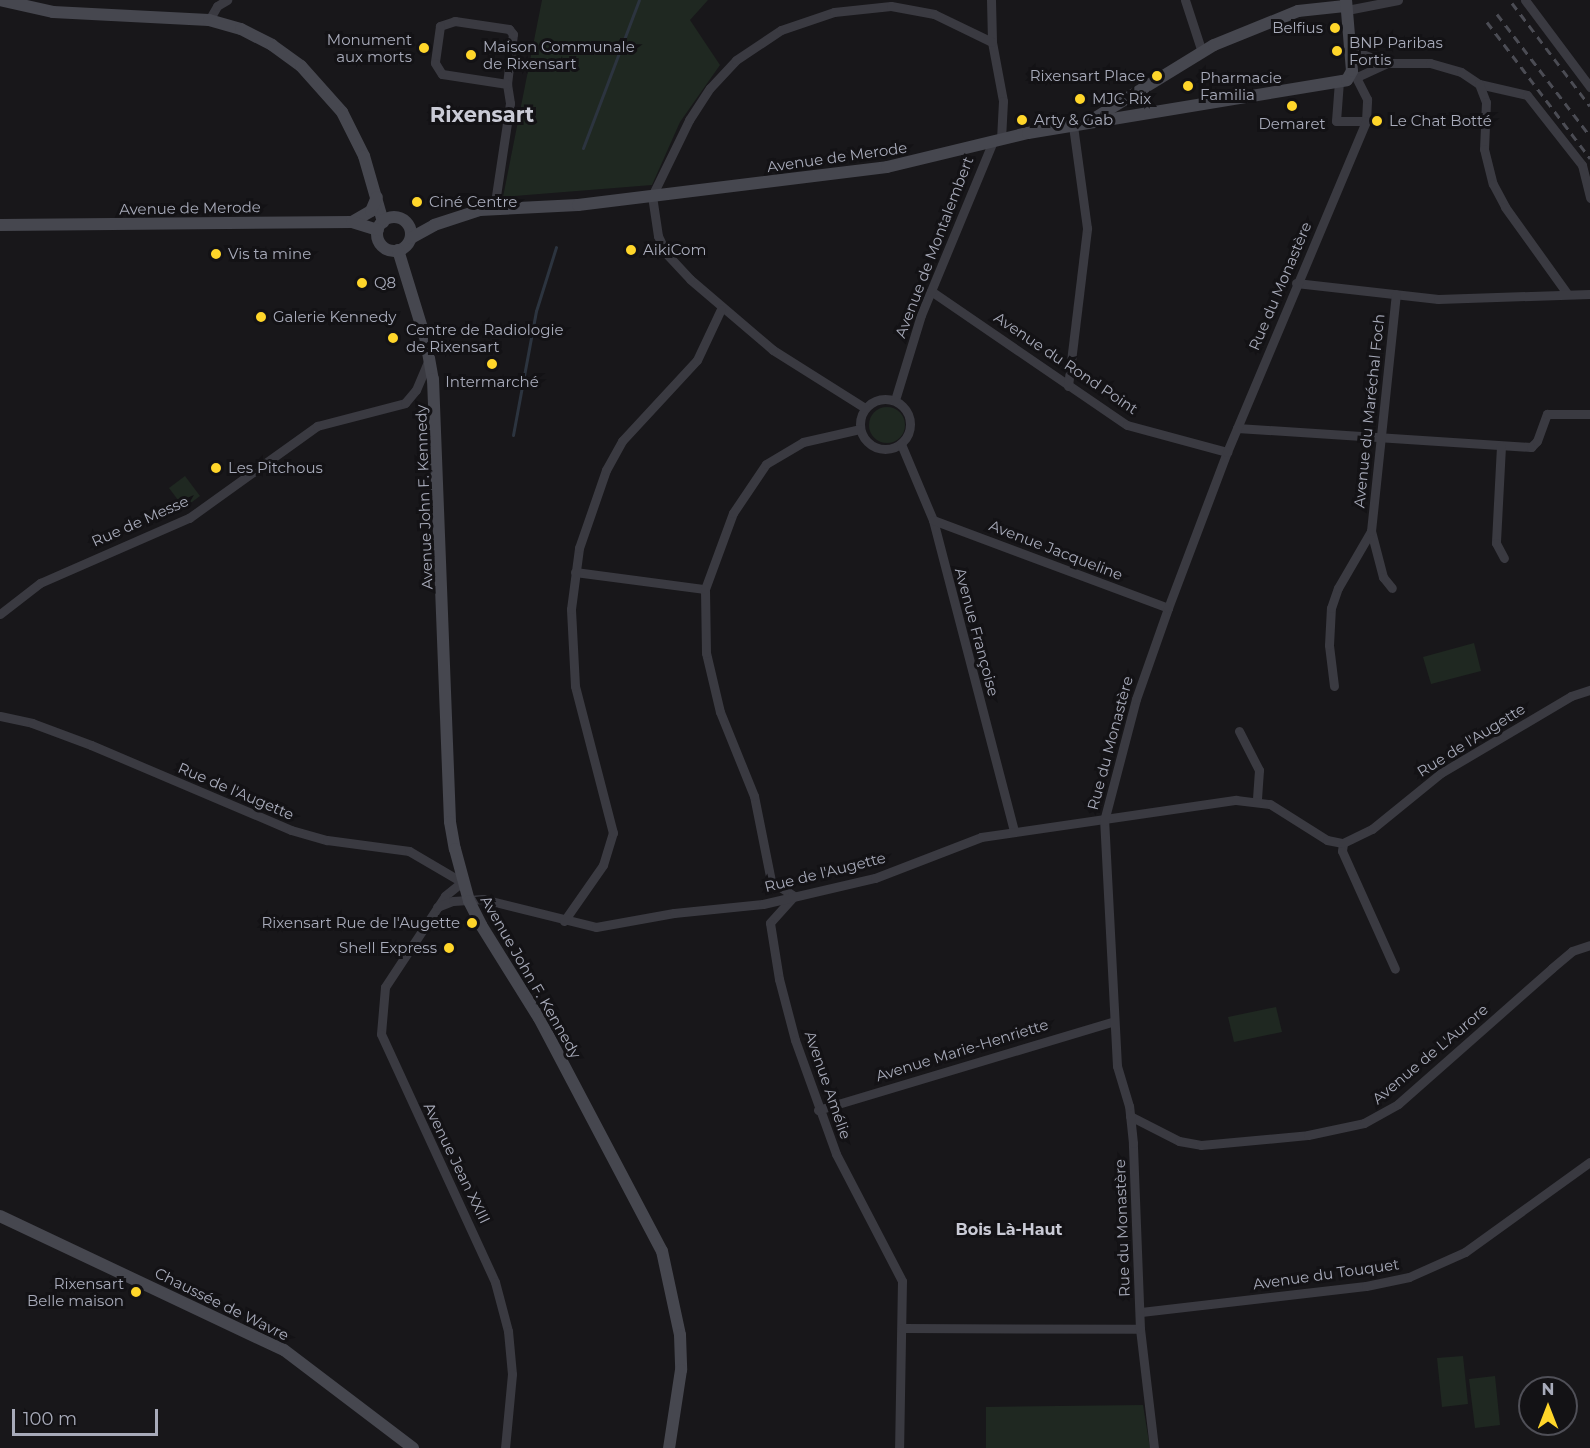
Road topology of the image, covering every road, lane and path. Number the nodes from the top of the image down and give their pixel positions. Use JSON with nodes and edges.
{"nodes":[{"id":1,"x":0,"y":0,"type":"edge"},
{"id":2,"x":227,"y":0,"type":"edge"},
{"id":3,"x":991,"y":0,"type":"edge"},
{"id":4,"x":1185,"y":0,"type":"edge"},
{"id":5,"x":1398,"y":0,"type":"edge"},
{"id":6,"x":1525,"y":0,"type":"edge"},
{"id":7,"x":1346,"y":5,"type":"edge"},
{"id":8,"x":208,"y":20,"type":"junction"},
{"id":9,"x":992,"y":42,"type":"junction"},
{"id":10,"x":1351,"y":50,"type":"junction"},
{"id":11,"x":1202,"y":52,"type":"junction"},
{"id":12,"x":1386,"y":63,"type":"junction"},
{"id":13,"x":1354,"y":74,"type":"junction"},
{"id":14,"x":1339,"y":81,"type":"junction"},
{"id":15,"x":507,"y":84,"type":"junction"},
{"id":16,"x":1479,"y":84,"type":"junction"},
{"id":17,"x":1590,"y":87,"type":"edge"},
{"id":18,"x":1135,"y":93,"type":"junction"},
{"id":19,"x":1142,"y":111,"type":"junction"},
{"id":20,"x":1366,"y":121,"type":"junction"},
{"id":21,"x":1087,"y":124,"type":"junction"},
{"id":22,"x":1073,"y":126,"type":"junction"},
{"id":23,"x":997,"y":140,"type":"junction"},
{"id":24,"x":377,"y":195,"type":"junction"},
{"id":25,"x":652,"y":196,"type":"junction"},
{"id":26,"x":1590,"y":198,"type":"edge"},
{"id":27,"x":494,"y":209,"type":"junction"},
{"id":28,"x":352,"y":222,"type":"junction"},
{"id":29,"x":0,"y":225,"type":"edge"},
{"id":30,"x":380,"y":226,"type":"junction"},
{"id":31,"x":411,"y":238,"type":"junction"},
{"id":32,"x":398,"y":250,"type":"junction"},
{"id":33,"x":1296,"y":283,"type":"junction"},
{"id":34,"x":931,"y":291,"type":"junction"},
{"id":35,"x":1566,"y":292,"type":"junction"},
{"id":36,"x":1396,"y":294,"type":"junction"},
{"id":37,"x":1590,"y":294,"type":"edge"},
{"id":38,"x":721,"y":309,"type":"junction"},
{"id":39,"x":430,"y":357,"type":"junction"},
{"id":40,"x":1068,"y":386,"type":"junction"},
{"id":41,"x":895,"y":400,"type":"junction"},
{"id":42,"x":865,"y":408,"type":"junction"},
{"id":43,"x":1590,"y":414,"type":"edge"},
{"id":44,"x":1237,"y":428,"type":"junction"},
{"id":45,"x":860,"y":429,"type":"junction"},
{"id":46,"x":1381,"y":438,"type":"junction"},
{"id":47,"x":901,"y":444,"type":"junction"},
{"id":48,"x":1502,"y":446,"type":"junction"},
{"id":49,"x":1227,"y":452,"type":"junction"},
{"id":50,"x":933,"y":520,"type":"junction"},
{"id":51,"x":1371,"y":531,"type":"junction"},
{"id":52,"x":1504,"y":558,"type":"dead end"},
{"id":53,"x":575,"y":572,"type":"junction"},
{"id":54,"x":1392,"y":588,"type":"dead end"},
{"id":55,"x":705,"y":589,"type":"junction"},
{"id":56,"x":1168,"y":608,"type":"junction"},
{"id":57,"x":0,"y":614,"type":"edge"},
{"id":58,"x":1334,"y":686,"type":"dead end"},
{"id":59,"x":1590,"y":690,"type":"edge"},
{"id":60,"x":0,"y":716,"type":"edge"},
{"id":61,"x":1239,"y":730,"type":"dead end"},
{"id":62,"x":1257,"y":800,"type":"junction"},
{"id":63,"x":1104,"y":821,"type":"junction"},
{"id":64,"x":1014,"y":831,"type":"junction"},
{"id":65,"x":1343,"y":843,"type":"junction"},
{"id":66,"x":462,"y":882,"type":"junction"},
{"id":67,"x":794,"y":896,"type":"junction"},
{"id":68,"x":469,"y":901,"type":"junction"},
{"id":69,"x":437,"y":907,"type":"junction"},
{"id":70,"x":564,"y":921,"type":"junction"},
{"id":71,"x":1590,"y":945,"type":"edge"},
{"id":72,"x":1395,"y":969,"type":"dead end"},
{"id":73,"x":1114,"y":1021,"type":"junction"},
{"id":74,"x":818,"y":1110,"type":"junction"},
{"id":75,"x":1130,"y":1116,"type":"junction"},
{"id":76,"x":1590,"y":1162,"type":"edge"},
{"id":77,"x":0,"y":1216,"type":"edge"},
{"id":78,"x":1141,"y":1312,"type":"junction"},
{"id":79,"x":902,"y":1328,"type":"junction"},
{"id":80,"x":1140,"y":1329,"type":"junction"},
{"id":81,"x":413,"y":1448,"type":"edge"},
{"id":82,"x":505,"y":1448,"type":"edge"},
{"id":83,"x":669,"y":1448,"type":"edge"},
{"id":84,"x":899,"y":1448,"type":"edge"},
{"id":85,"x":1154,"y":1448,"type":"edge"}],
"edges":[{"from":1,"to":8,"type":"street"},
{"from":2,"to":8,"type":"street"},
{"from":3,"to":9,"type":"street","name":"Avenue de Montalembert"},
{"from":4,"to":11,"type":"street"},
{"from":5,"to":7,"type":"street"},
{"from":6,"to":17,"type":"street"},
{"from":7,"to":10,"type":"street"},
{"from":7,"to":11,"type":"street"},
{"from":8,"to":24,"type":"street"},
{"from":9,"to":23,"type":"street","name":"Avenue de Montalembert"},
{"from":9,"to":25,"type":"street"},
{"from":10,"to":12,"type":"street"},
{"from":10,"to":13,"type":"street"},
{"from":11,"to":18,"type":"street"},
{"from":12,"to":13,"type":"street"},
{"from":12,"to":16,"type":"street"},
{"from":13,"to":14,"type":"street","name":"Avenue de Merode"},
{"from":13,"to":20,"type":"street"},
{"from":14,"to":19,"type":"street","name":"Avenue de Merode"},
{"from":14,"to":20,"type":"street"},
{"from":15,"to":15,"type":"street"},
{"from":15,"to":27,"type":"street"},
{"from":16,"to":26,"type":"street"},
{"from":16,"to":35,"type":"street"},
{"from":18,"to":19,"type":"street"},
{"from":18,"to":21,"type":"street"},
{"from":19,"to":21,"type":"street","name":"Avenue de Merode"},
{"from":20,"to":33,"type":"street","name":"Rue du Monastère"},
{"from":21,"to":22,"type":"street","name":"Avenue de Merode"},
{"from":22,"to":23,"type":"street","name":"Avenue de Merode"},
{"from":22,"to":40,"type":"street"},
{"from":23,"to":25,"type":"street","name":"Avenue de Merode"},
{"from":23,"to":34,"type":"street","name":"Avenue de Montalembert"},
{"from":24,"to":28,"type":"street"},
{"from":24,"to":30,"type":"street"},
{"from":25,"to":27,"type":"street","name":"Avenue de Merode"},
{"from":25,"to":38,"type":"street"},
{"from":27,"to":31,"type":"street","name":"Avenue de Merode"},
{"from":28,"to":29,"type":"street","name":"Avenue de Merode"},
{"from":28,"to":30,"type":"street","name":"Avenue de Merode"},
{"from":30,"to":31,"type":"street"},
{"from":30,"to":32,"type":"street"},
{"from":31,"to":32,"type":"street"},
{"from":32,"to":39,"type":"street","name":"Avenue John F. Kennedy"},
{"from":33,"to":36,"type":"street"},
{"from":33,"to":44,"type":"street","name":"Rue du Monastère"},
{"from":34,"to":40,"type":"street","name":"Avenue du Rond Point"},
{"from":34,"to":41,"type":"street","name":"Avenue de Montalembert"},
{"from":35,"to":36,"type":"street"},
{"from":35,"to":37,"type":"street"},
{"from":36,"to":46,"type":"street","name":"Avenue du Maréchal Foch"},
{"from":38,"to":42,"type":"street"},
{"from":38,"to":53,"type":"street"},
{"from":39,"to":57,"type":"street","name":"Rue de Messe"},
{"from":39,"to":66,"type":"street","name":"Avenue John F. Kennedy"},
{"from":40,"to":49,"type":"street","name":"Avenue du Rond Point"},
{"from":41,"to":42,"type":"street"},
{"from":41,"to":47,"type":"street"},
{"from":42,"to":45,"type":"street"},
{"from":43,"to":48,"type":"street"},
{"from":44,"to":46,"type":"street"},
{"from":44,"to":49,"type":"street","name":"Rue du Monastère"},
{"from":45,"to":47,"type":"street"},
{"from":45,"to":55,"type":"street"},
{"from":46,"to":48,"type":"street"},
{"from":46,"to":51,"type":"street","name":"Avenue du Maréchal Foch"},
{"from":47,"to":50,"type":"street","name":"Avenue Françoise"},
{"from":48,"to":52,"type":"street"},
{"from":49,"to":56,"type":"street","name":"Rue du Monastère"},
{"from":50,"to":56,"type":"street","name":"Avenue Jacqueline"},
{"from":50,"to":64,"type":"street","name":"Avenue Françoise"},
{"from":51,"to":54,"type":"street","name":"Avenue du Maréchal Foch"},
{"from":51,"to":58,"type":"street","name":"Avenue du Maréchal Foch"},
{"from":53,"to":55,"type":"street"},
{"from":53,"to":70,"type":"street"},
{"from":55,"to":67,"type":"street"},
{"from":56,"to":63,"type":"street","name":"Rue du Monastère"},
{"from":59,"to":65,"type":"street","name":"Rue de l'Augette"},
{"from":60,"to":66,"type":"street","name":"Rue de l'Augette"},
{"from":61,"to":62,"type":"street"},
{"from":62,"to":63,"type":"street","name":"Rue de l'Augette"},
{"from":62,"to":65,"type":"street","name":"Rue de l'Augette"},
{"from":63,"to":64,"type":"street","name":"Rue de l'Augette"},
{"from":63,"to":73,"type":"street","name":"Rue du Monastère"},
{"from":64,"to":67,"type":"street","name":"Rue de l'Augette"},
{"from":65,"to":72,"type":"street"},
{"from":66,"to":68,"type":"street","name":"Avenue John F. Kennedy"},
{"from":66,"to":69,"type":"street","name":"Avenue Jean XXIII"},
{"from":67,"to":70,"type":"street","name":"Rue de l'Augette"},
{"from":67,"to":74,"type":"street","name":"Avenue Amélie"},
{"from":68,"to":69,"type":"street"},
{"from":68,"to":70,"type":"street","name":"Rue de l'Augette"},
{"from":68,"to":83,"type":"street","name":"Avenue John F. Kennedy"},
{"from":69,"to":82,"type":"street","name":"Avenue Jean XXIII"},
{"from":71,"to":75,"type":"street","name":"Avenue de L'Aurore"},
{"from":73,"to":74,"type":"street","name":"Avenue Marie-Henriette"},
{"from":73,"to":75,"type":"street","name":"Rue du Monastère"},
{"from":74,"to":79,"type":"street","name":"Avenue Amélie"},
{"from":75,"to":78,"type":"street","name":"Rue du Monastère"},
{"from":76,"to":78,"type":"street","name":"Avenue du Touquet"},
{"from":77,"to":81,"type":"street","name":"Chaussée de Wavre"},
{"from":78,"to":80,"type":"street","name":"Rue du Monastère"},
{"from":79,"to":80,"type":"street"},
{"from":79,"to":84,"type":"street"},
{"from":80,"to":85,"type":"street","name":"Rue du Monastère"}]}
